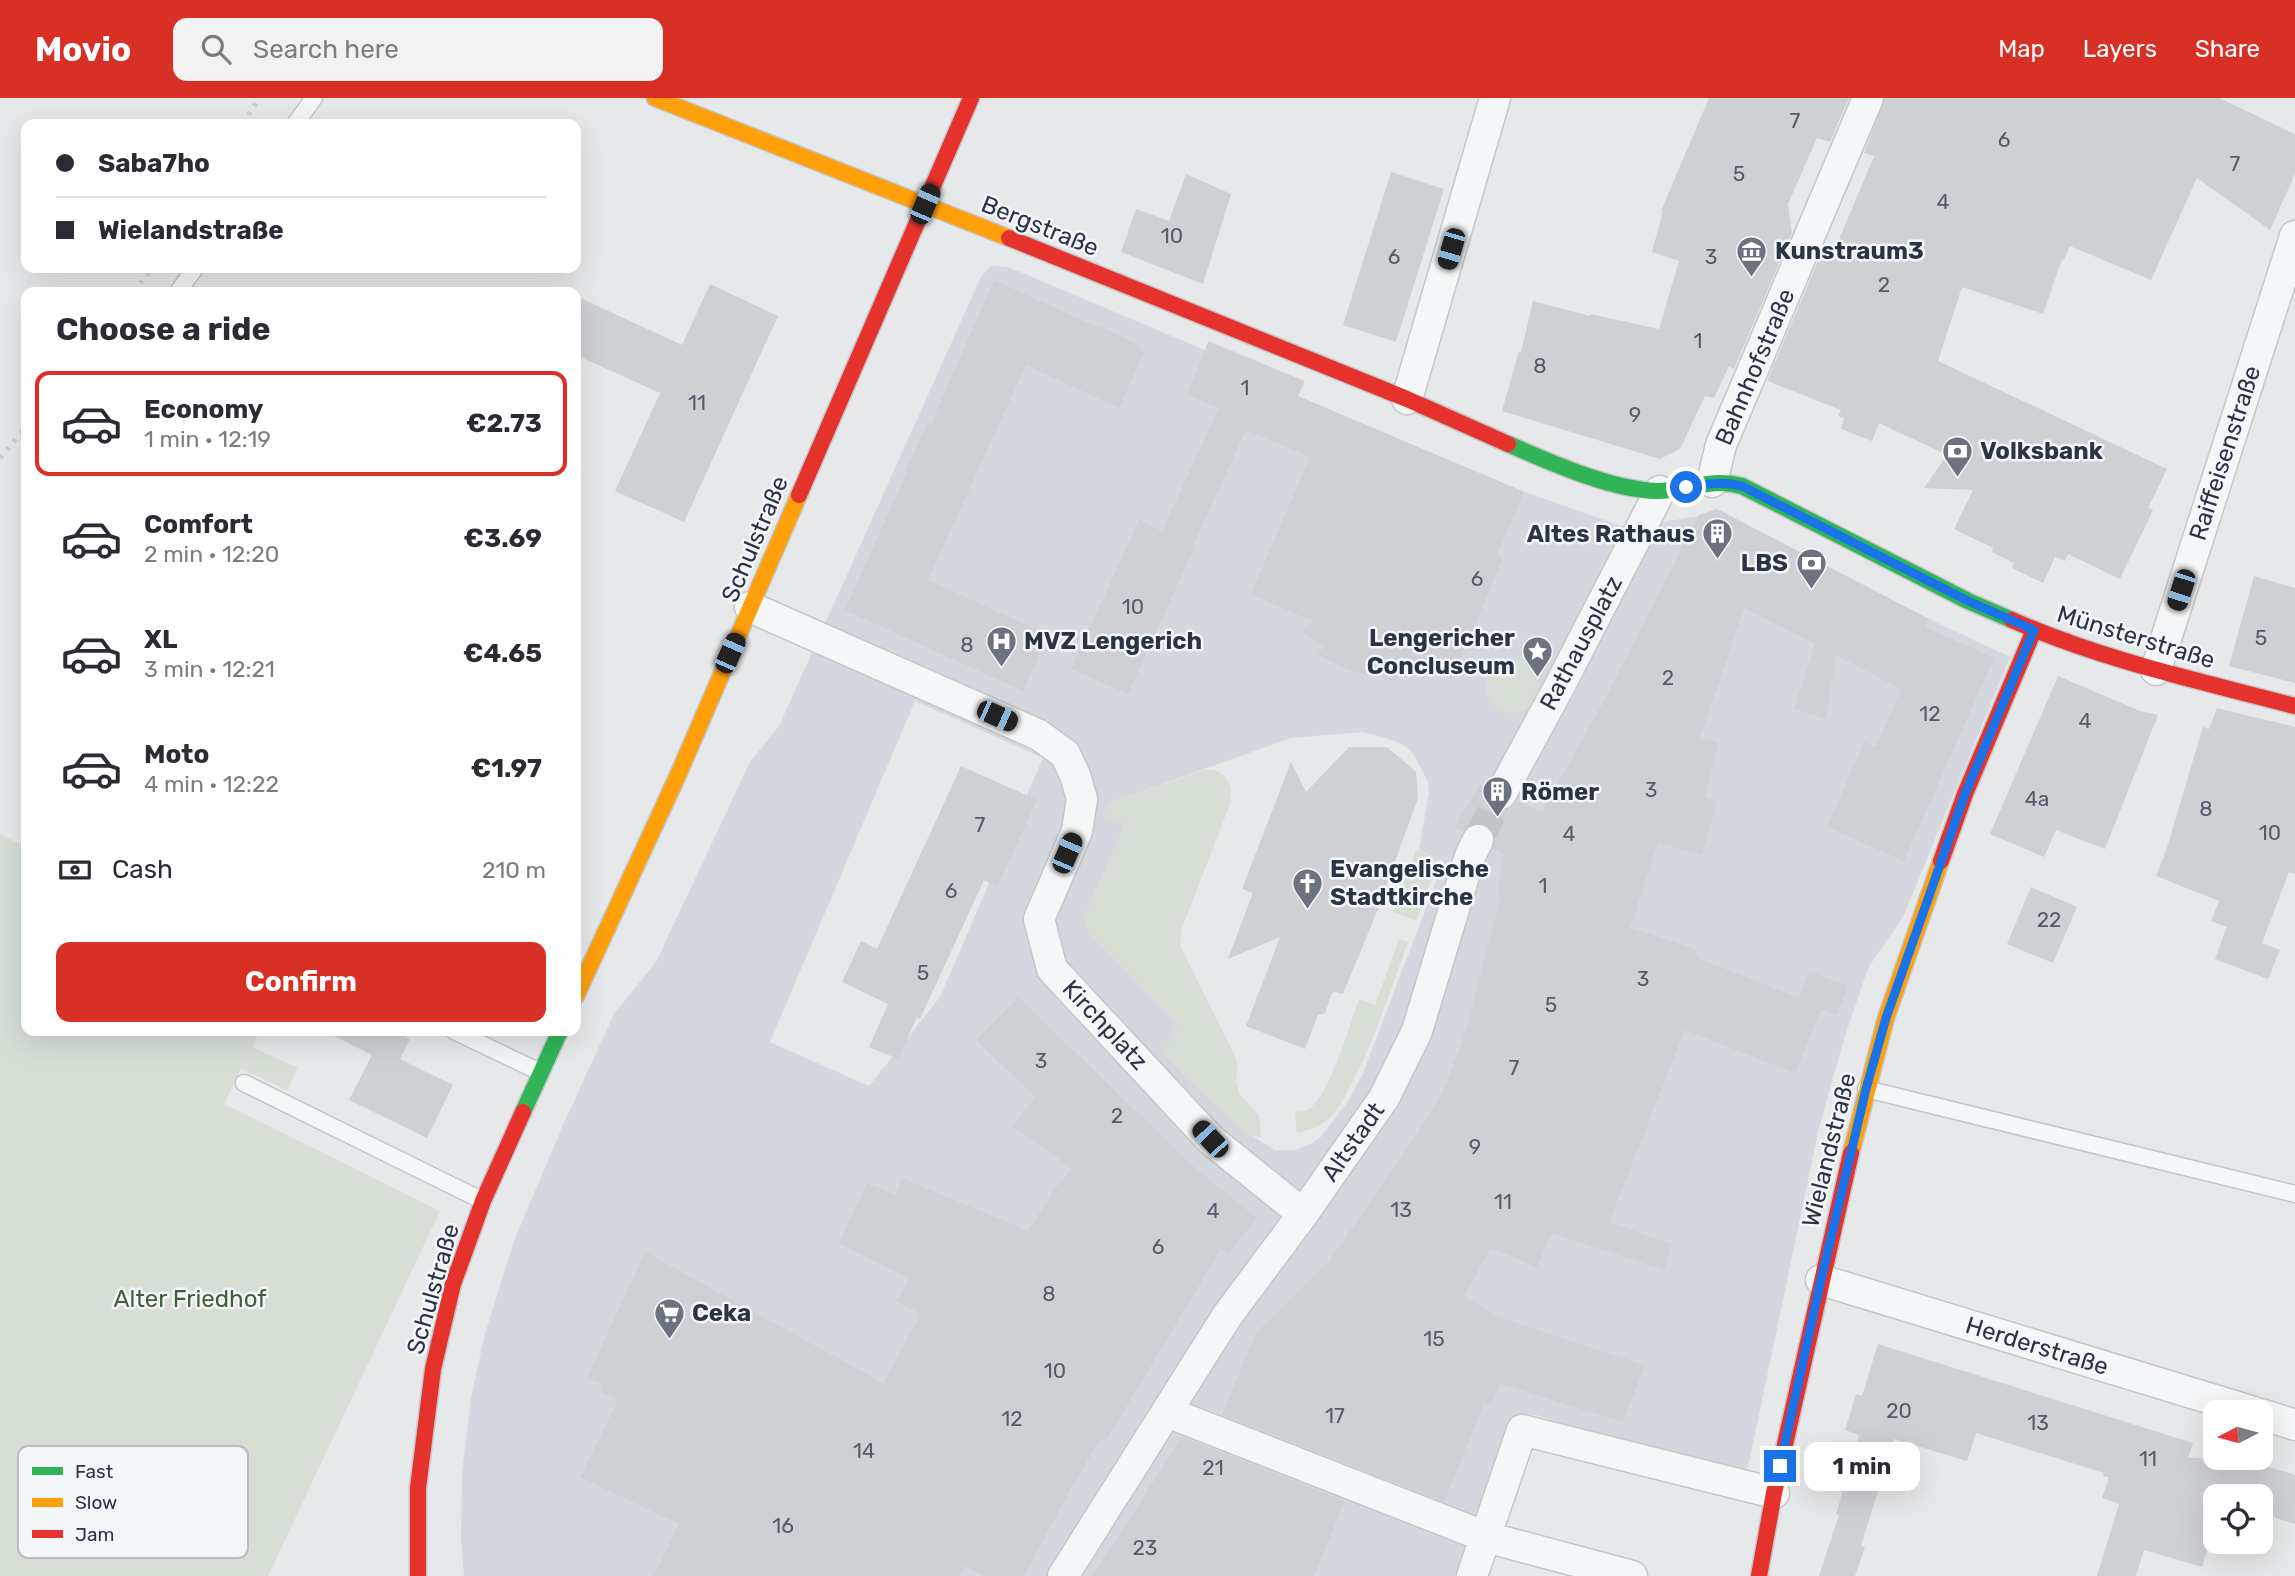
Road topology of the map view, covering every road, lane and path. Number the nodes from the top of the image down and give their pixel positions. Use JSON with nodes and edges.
{"nodes":[{"id":1,"x":314,"y":98,"type":"edge"},
{"id":2,"x":655,"y":98,"type":"edge"},
{"id":3,"x":971,"y":98,"type":"edge"},
{"id":4,"x":1495,"y":98,"type":"edge"},
{"id":5,"x":1868,"y":98,"type":"edge"},
{"id":6,"x":299,"y":119,"type":"edge"},
{"id":7,"x":925,"y":204,"type":"junction"},
{"id":8,"x":2295,"y":236,"type":"edge"},
{"id":9,"x":2289,"y":273,"type":"edge"},
{"id":10,"x":1407,"y":399,"type":"junction"},
{"id":11,"x":1712,"y":482,"type":"junction"},
{"id":12,"x":1660,"y":491,"type":"junction"},
{"id":13,"x":750,"y":607,"type":"junction"},
{"id":14,"x":2034,"y":630,"type":"junction"},
{"id":15,"x":2156,"y":670,"type":"junction"},
{"id":16,"x":2295,"y":706,"type":"edge"},
{"id":17,"x":1501,"y":794,"type":"tunnel mouth"},
{"id":18,"x":1478,"y":840,"type":"tunnel mouth"},
{"id":19,"x":581,"y":985,"type":"edge"},
{"id":20,"x":464,"y":1036,"type":"edge"},
{"id":21,"x":557,"y":1036,"type":"edge"},
{"id":22,"x":540,"y":1072,"type":"junction"},
{"id":23,"x":244,"y":1083,"type":"dead end"},
{"id":24,"x":1866,"y":1089,"type":"junction"},
{"id":25,"x":2295,"y":1194,"type":"edge"},
{"id":26,"x":483,"y":1201,"type":"junction"},
{"id":27,"x":1303,"y":1214,"type":"junction"},
{"id":28,"x":1821,"y":1280,"type":"junction"},
{"id":29,"x":2215,"y":1400,"type":"edge"},
{"id":30,"x":1167,"y":1412,"type":"junction"},
{"id":31,"x":2273,"y":1418,"type":"edge"},
{"id":32,"x":2295,"y":1425,"type":"edge"},
{"id":33,"x":1774,"y":1493,"type":"junction"},
{"id":34,"x":1486,"y":1537,"type":"junction"},
{"id":35,"x":418,"y":1576,"type":"edge"},
{"id":36,"x":1063,"y":1576,"type":"edge"},
{"id":37,"x":1472,"y":1576,"type":"edge"},
{"id":38,"x":1632,"y":1576,"type":"edge"},
{"id":39,"x":1759,"y":1576,"type":"edge"}],
"edges":[{"from":1,"to":6,"type":"lane"},
{"from":2,"to":7,"type":"street","name":"Bergstraße"},
{"from":3,"to":7,"type":"street","name":"Schulstraße"},
{"from":4,"to":10,"type":"street"},
{"from":5,"to":11,"type":"street","name":"Bahnhofstraße"},
{"from":7,"to":10,"type":"street","name":"Bergstraße"},
{"from":7,"to":13,"type":"street","name":"Schulstraße"},
{"from":8,"to":9,"type":"street","name":"Raiffeisenstraße"},
{"from":9,"to":15,"type":"street","name":"Raiffeisenstraße"},
{"from":10,"to":12,"type":"street"},
{"from":11,"to":12,"type":"street"},
{"from":11,"to":14,"type":"street","name":"Münsterstraße"},
{"from":12,"to":17,"type":"street","name":"Rathausplatz"},
{"from":13,"to":19,"type":"street","name":"Schulstraße"},
{"from":13,"to":27,"type":"street","name":"Kirchplatz"},
{"from":14,"to":15,"type":"street","name":"Münsterstraße"},
{"from":14,"to":24,"type":"street","name":"Wielandstraße"},
{"from":15,"to":16,"type":"street","name":"Münsterstraße"},
{"from":18,"to":27,"type":"street","name":"Altstadt"},
{"from":20,"to":22,"type":"lane"},
{"from":21,"to":22,"type":"street","name":"Schulstraße"},
{"from":22,"to":26,"type":"street","name":"Schulstraße"},
{"from":23,"to":26,"type":"lane"},
{"from":24,"to":25,"type":"lane"},
{"from":24,"to":28,"type":"street","name":"Wielandstraße"},
{"from":26,"to":35,"type":"street","name":"Schulstraße"},
{"from":27,"to":30,"type":"street","name":"Altstadt"},
{"from":28,"to":29,"type":"street","name":"Herderstraße"},
{"from":28,"to":33,"type":"street","name":"Wielandstraße"},
{"from":30,"to":34,"type":"street"},
{"from":30,"to":36,"type":"street","name":"Altstadt"},
{"from":31,"to":32,"type":"street"},
{"from":33,"to":34,"type":"street"},
{"from":33,"to":39,"type":"street","name":"Wielandstraße"},
{"from":34,"to":37,"type":"street"},
{"from":34,"to":38,"type":"street"}]}
